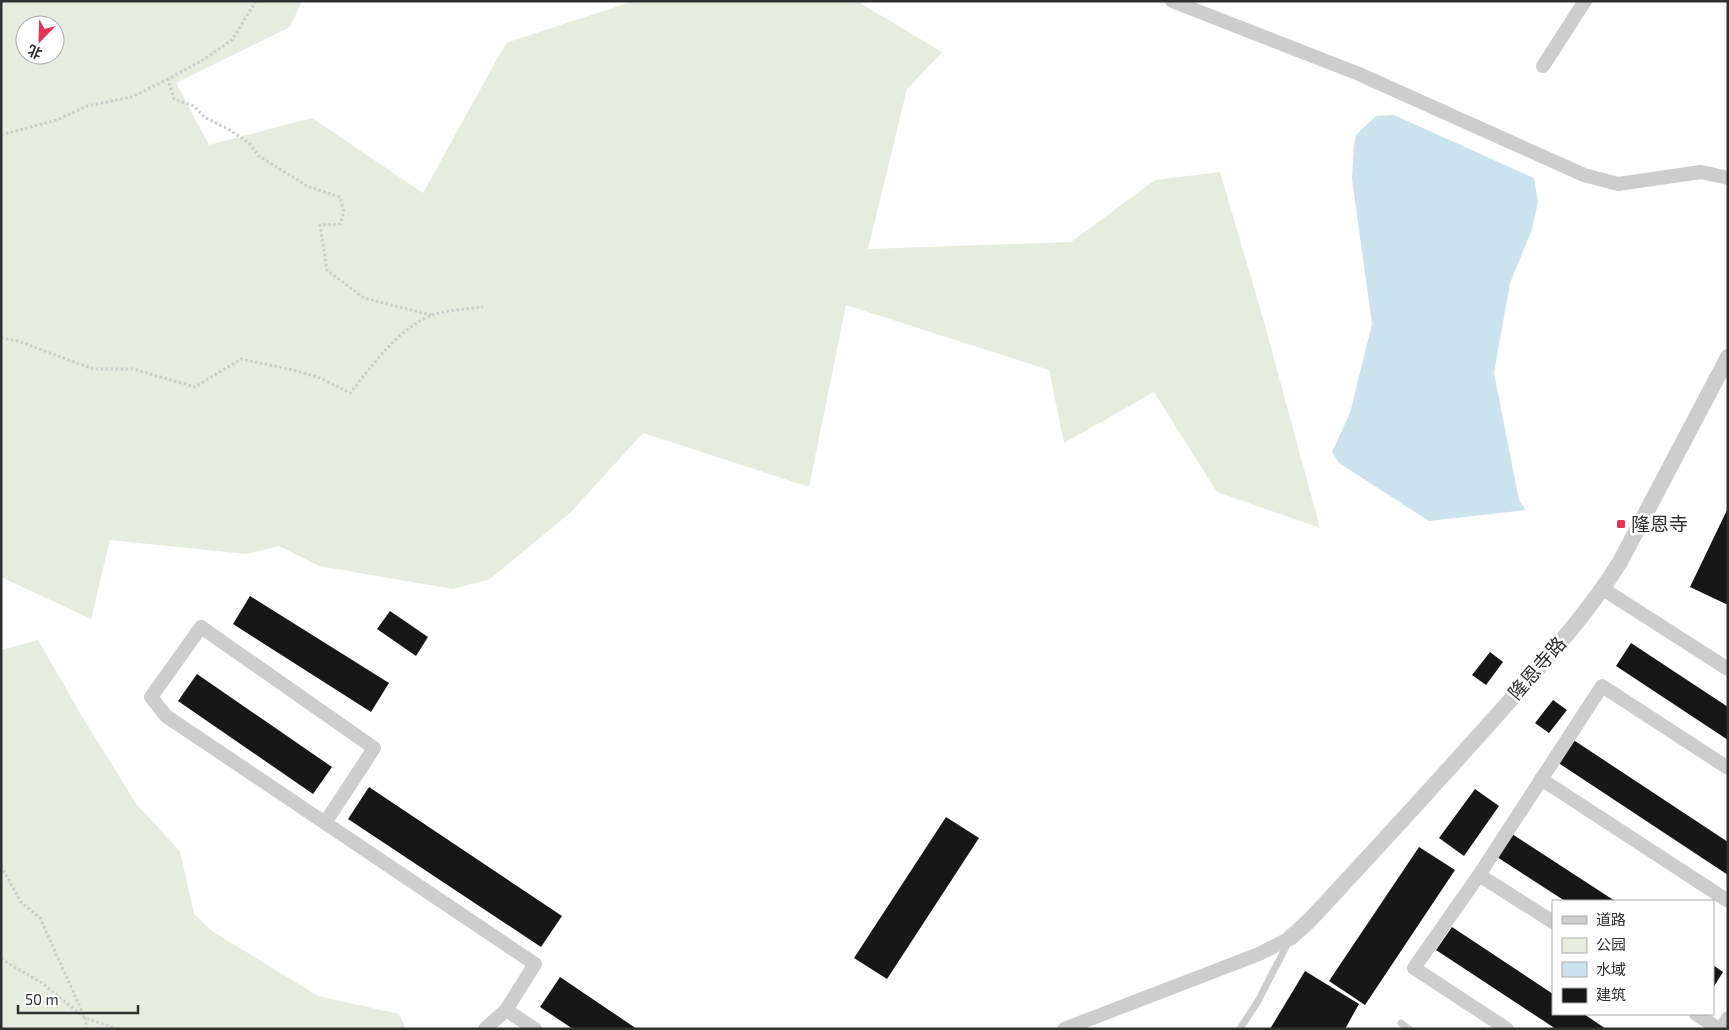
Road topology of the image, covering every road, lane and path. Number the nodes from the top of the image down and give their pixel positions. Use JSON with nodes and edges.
{"nodes":[{"id":1,"x":256,"y":1,"type":"edge"},
{"id":2,"x":1172,"y":1,"type":"edge"},
{"id":3,"x":1585,"y":1,"type":"edge"},
{"id":4,"x":1543,"y":66,"type":"dead end"},
{"id":5,"x":168,"y":79,"type":"junction"},
{"id":6,"x":1,"y":135,"type":"edge"},
{"id":7,"x":1728,"y":178,"type":"edge"},
{"id":8,"x":483,"y":307,"type":"dead end"},
{"id":9,"x":431,"y":315,"type":"junction"},
{"id":10,"x":1,"y":338,"type":"edge"},
{"id":11,"x":1728,"y":357,"type":"edge"},
{"id":12,"x":1603,"y":589,"type":"junction"},
{"id":13,"x":1728,"y":668,"type":"edge"},
{"id":14,"x":1728,"y":768,"type":"edge"},
{"id":15,"x":1541,"y":779,"type":"junction"},
{"id":16,"x":325,"y":823,"type":"junction"},
{"id":17,"x":1,"y":866,"type":"edge"},
{"id":18,"x":1479,"y":875,"type":"junction"},
{"id":19,"x":1728,"y":902,"type":"edge"},
{"id":20,"x":1552,"y":921,"type":"edge"},
{"id":21,"x":1290,"y":938,"type":"junction"},
{"id":22,"x":1,"y":959,"type":"edge"},
{"id":23,"x":506,"y":1010,"type":"junction"},
{"id":24,"x":1698,"y":1015,"type":"edge"},
{"id":25,"x":85,"y":1018,"type":"junction"},
{"id":26,"x":1728,"y":1018,"type":"edge"},
{"id":27,"x":1401,"y":1023,"type":"dead end"},
{"id":28,"x":88,"y":1029,"type":"edge"},
{"id":29,"x":118,"y":1029,"type":"edge"},
{"id":30,"x":485,"y":1029,"type":"edge"},
{"id":31,"x":535,"y":1029,"type":"edge"},
{"id":32,"x":1064,"y":1029,"type":"edge"},
{"id":33,"x":1240,"y":1029,"type":"edge"},
{"id":34,"x":1409,"y":1029,"type":"edge"},
{"id":35,"x":1507,"y":1029,"type":"edge"},
{"id":36,"x":1720,"y":1029,"type":"edge"}],
"edges":[{"from":1,"to":5,"type":"path"},
{"from":2,"to":7,"type":"street"},
{"from":3,"to":4,"type":"street"},
{"from":5,"to":6,"type":"path"},
{"from":5,"to":9,"type":"path"},
{"from":8,"to":9,"type":"path"},
{"from":9,"to":10,"type":"path"},
{"from":11,"to":12,"type":"street","name":"隆恩寺路"},
{"from":12,"to":13,"type":"street"},
{"from":12,"to":21,"type":"street","name":"隆恩寺路"},
{"from":14,"to":15,"type":"street"},
{"from":15,"to":18,"type":"street"},
{"from":15,"to":19,"type":"street"},
{"from":16,"to":16,"type":"street"},
{"from":16,"to":23,"type":"street"},
{"from":17,"to":25,"type":"path"},
{"from":18,"to":20,"type":"street"},
{"from":18,"to":35,"type":"street"},
{"from":21,"to":32,"type":"street"},
{"from":21,"to":33,"type":"lane"},
{"from":22,"to":25,"type":"path"},
{"from":23,"to":30,"type":"street"},
{"from":23,"to":31,"type":"street"},
{"from":24,"to":36,"type":"street"},
{"from":25,"to":28,"type":"path"},
{"from":25,"to":29,"type":"path"},
{"from":26,"to":36,"type":"street"},
{"from":27,"to":34,"type":"lane"}]}
